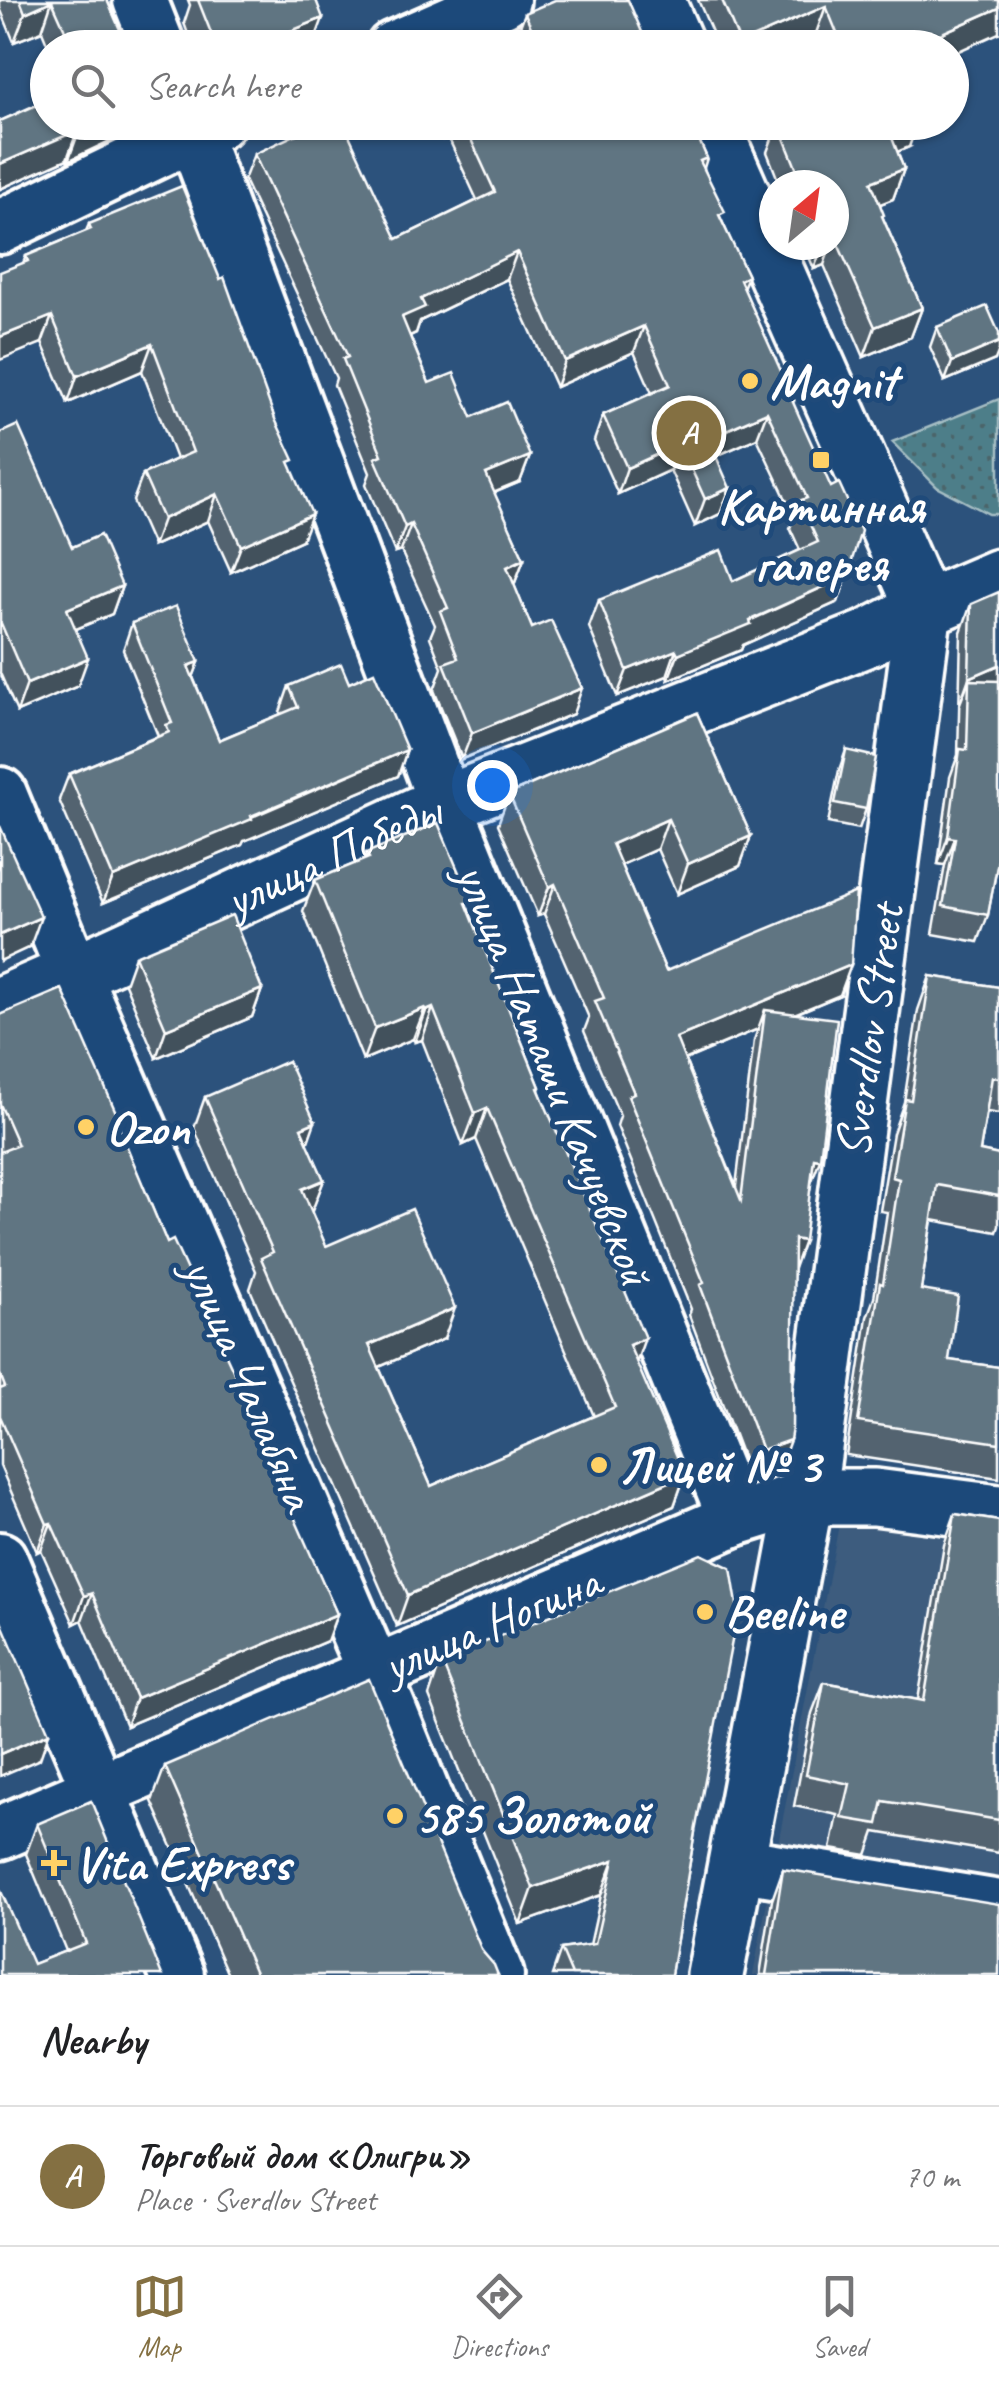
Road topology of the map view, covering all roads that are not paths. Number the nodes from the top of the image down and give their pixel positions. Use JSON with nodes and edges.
{"nodes":[{"id":1,"x":140,"y":0,"type":"edge"},
{"id":2,"x":503,"y":0,"type":"edge"},
{"id":3,"x":656,"y":0,"type":"edge"},
{"id":4,"x":152,"y":30,"type":"edge"},
{"id":5,"x":434,"y":30,"type":"edge"},
{"id":6,"x":669,"y":30,"type":"edge"},
{"id":7,"x":172,"y":140,"type":"edge"},
{"id":8,"x":205,"y":140,"type":"edge"},
{"id":9,"x":718,"y":140,"type":"edge"},
{"id":10,"x":0,"y":227,"type":"edge"},
{"id":11,"x":999,"y":577,"type":"edge"},
{"id":12,"x":924,"y":609,"type":"junction"},
{"id":13,"x":0,"y":794,"type":"edge"},
{"id":14,"x":445,"y":804,"type":"junction"},
{"id":15,"x":74,"y":973,"type":"junction"},
{"id":16,"x":0,"y":1005,"type":"edge"},
{"id":17,"x":806,"y":1497,"type":"junction"},
{"id":18,"x":999,"y":1512,"type":"edge"},
{"id":19,"x":735,"y":1519,"type":"junction"},
{"id":20,"x":0,"y":1559,"type":"edge"},
{"id":21,"x":374,"y":1672,"type":"junction"},
{"id":22,"x":99,"y":1790,"type":"junction"},
{"id":23,"x":0,"y":1833,"type":"edge"},
{"id":24,"x":736,"y":1864,"type":"junction"},
{"id":25,"x":999,"y":1907,"type":"edge"},
{"id":26,"x":177,"y":1975,"type":"edge"},
{"id":27,"x":497,"y":1975,"type":"edge"},
{"id":28,"x":715,"y":1975,"type":"edge"}],
"edges":[{"from":1,"to":4,"type":"street"},
{"from":2,"to":5,"type":"street"},
{"from":3,"to":6,"type":"main road"},
{"from":7,"to":10,"type":"street"},
{"from":8,"to":14,"type":"street","name":"улица Наташи Качуевской"},
{"from":9,"to":12,"type":"main road"},
{"from":11,"to":12,"type":"main road","name":"улица Победы"},
{"from":12,"to":14,"type":"main road","name":"улица Победы"},
{"from":12,"to":17,"type":"main road","name":"Sverdlov Street"},
{"from":13,"to":15,"type":"street","name":"улица Чалабяна"},
{"from":14,"to":15,"type":"main road","name":"улица Победы"},
{"from":14,"to":19,"type":"street","name":"улица Наташи Качуевской"},
{"from":15,"to":16,"type":"main road","name":"улица Победы"},
{"from":15,"to":21,"type":"street","name":"улица Чалабяна"},
{"from":17,"to":18,"type":"main road","name":"улица Ногина"},
{"from":17,"to":19,"type":"street","name":"улица Ногина"},
{"from":17,"to":24,"type":"main road","name":"Sverdlov Street"},
{"from":19,"to":21,"type":"street","name":"улица Ногина"},
{"from":20,"to":22,"type":"street"},
{"from":21,"to":22,"type":"street","name":"улица Ногина"},
{"from":21,"to":27,"type":"street","name":"улица Чалабяна"},
{"from":22,"to":23,"type":"street","name":"улица Ногина"},
{"from":22,"to":26,"type":"street"},
{"from":24,"to":25,"type":"street"},
{"from":24,"to":28,"type":"main road","name":"Sverdlov Street"}]}
